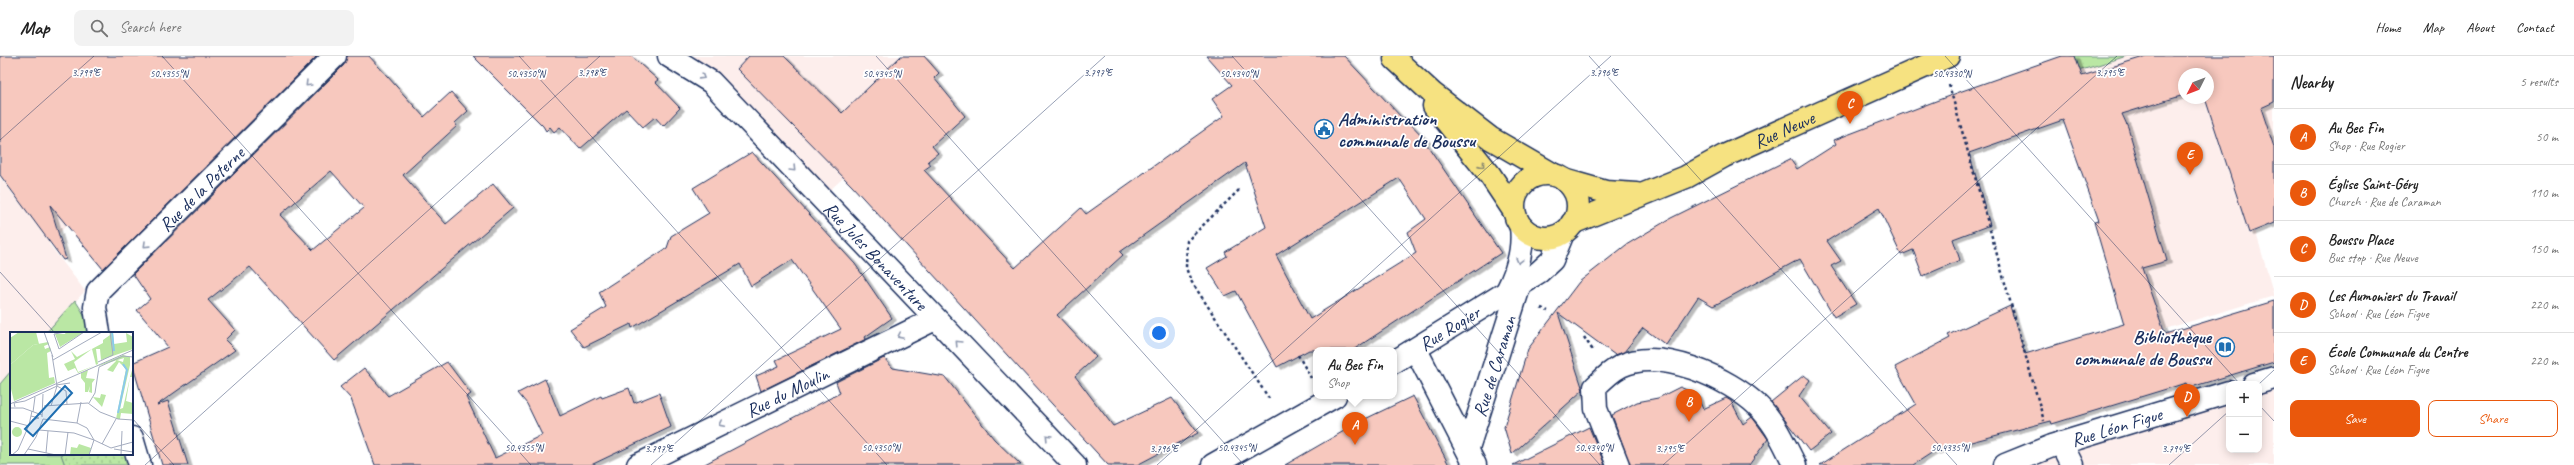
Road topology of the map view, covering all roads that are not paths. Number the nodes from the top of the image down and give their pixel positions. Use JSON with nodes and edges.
{"nodes":[{"id":1,"x":336,"y":56,"type":"edge"},
{"id":2,"x":669,"y":56,"type":"edge"},
{"id":3,"x":1394,"y":57,"type":"edge"},
{"id":4,"x":1943,"y":57,"type":"edge"},
{"id":5,"x":1559,"y":178,"type":"junction"},
{"id":6,"x":1643,"y":194,"type":"junction"},
{"id":7,"x":1518,"y":219,"type":"junction"},
{"id":8,"x":1568,"y":228,"type":"junction"},
{"id":9,"x":1513,"y":289,"type":"junction"},
{"id":10,"x":935,"y":319,"type":"junction"},
{"id":11,"x":99,"y":332,"type":"edge"},
{"id":12,"x":1416,"y":350,"type":"junction"},
{"id":13,"x":1397,"y":360,"type":"edge"},
{"id":14,"x":2274,"y":378,"type":"edge"},
{"id":15,"x":2262,"y":382,"type":"edge"},
{"id":16,"x":2226,"y":393,"type":"edge"},
{"id":17,"x":1330,"y":399,"type":"edge"},
{"id":18,"x":133,"y":441,"type":"edge"},
{"id":19,"x":2056,"y":445,"type":"junction"},
{"id":20,"x":1471,"y":456,"type":"edge"},
{"id":21,"x":140,"y":465,"type":"edge"},
{"id":22,"x":638,"y":465,"type":"edge"},
{"id":23,"x":1075,"y":465,"type":"edge"},
{"id":24,"x":1213,"y":465,"type":"edge"},
{"id":25,"x":1618,"y":465,"type":"edge"},
{"id":26,"x":1795,"y":465,"type":"edge"},
{"id":27,"x":2004,"y":465,"type":"edge"},
{"id":28,"x":2072,"y":465,"type":"edge"}],
"edges":[{"from":1,"to":11,"type":"street","name":"Rue de la Poterne","one_way":true},
{"from":2,"to":10,"type":"street","name":"Rue Jules Bonaventure","one_way":true},
{"from":3,"to":5,"type":"main road"},
{"from":3,"to":7,"type":"main road","one_way":true},
{"from":4,"to":6,"type":"main road","name":"Rue Neuve"},
{"from":5,"to":6,"type":"main road","name":"Rue Neuve"},
{"from":5,"to":7,"type":"main road"},
{"from":5,"to":8,"type":"main road"},
{"from":6,"to":8,"type":"main road","name":"Rue Neuve"},
{"from":7,"to":8,"type":"main road"},
{"from":7,"to":9,"type":"street","one_way":true},
{"from":8,"to":9,"type":"street","name":"Rue Rogier"},
{"from":9,"to":12,"type":"street","name":"Rue Rogier"},
{"from":9,"to":20,"type":"street","name":"Rue de Caraman"},
{"from":10,"to":22,"type":"street","name":"Rue du Moulin","one_way":true},
{"from":23,"to":10,"type":"street","name":"Rue Jules Bonaventure","one_way":true},
{"from":12,"to":13,"type":"street","name":"Rue Rogier"},
{"from":12,"to":20,"type":"street","name":"Rue de Caraman"},
{"from":14,"to":15,"type":"street"},
{"from":16,"to":19,"type":"street","name":"Rue Léon Figue"},
{"from":17,"to":24,"type":"street"},
{"from":18,"to":21,"type":"street"},
{"from":19,"to":27,"type":"street","name":"Rue Léon Figue"},
{"from":19,"to":28,"type":"street"},
{"from":25,"to":26,"type":"street"}]}
